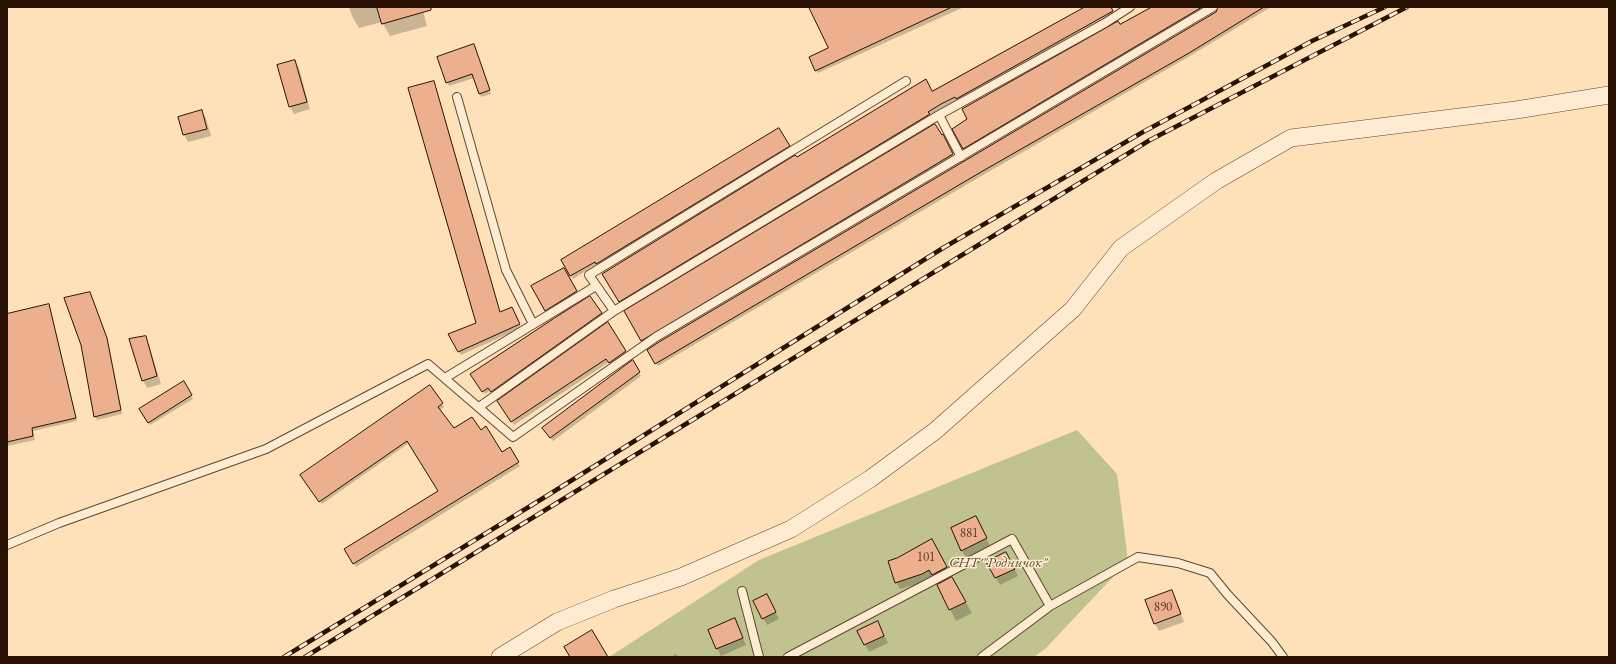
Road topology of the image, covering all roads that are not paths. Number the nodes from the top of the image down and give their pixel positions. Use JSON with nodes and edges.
{"nodes":[{"id":1,"x":1130,"y":7,"type":"edge"},
{"id":2,"x":1213,"y":7,"type":"edge"},
{"id":3,"x":906,"y":81,"type":"dead end"},
{"id":4,"x":1609,"y":95,"type":"edge"},
{"id":5,"x":456,"y":97,"type":"dead end"},
{"id":6,"x":939,"y":116,"type":"junction"},
{"id":7,"x":961,"y":157,"type":"junction"},
{"id":8,"x":596,"y":286,"type":"junction"},
{"id":9,"x":614,"y":311,"type":"junction"},
{"id":10,"x":533,"y":324,"type":"junction"},
{"id":11,"x":445,"y":378,"type":"junction"},
{"id":12,"x":479,"y":407,"type":"junction"},
{"id":13,"x":7,"y":544,"type":"edge"},
{"id":14,"x":742,"y":591,"type":"dead end"},
{"id":15,"x":1050,"y":606,"type":"junction"},
{"id":16,"x":500,"y":657,"type":"edge"},
{"id":17,"x":759,"y":657,"type":"edge"},
{"id":18,"x":788,"y":657,"type":"edge"},
{"id":19,"x":982,"y":657,"type":"edge"},
{"id":20,"x":1283,"y":657,"type":"edge"}],
"edges":[{"from":1,"to":6,"type":"lane"},
{"from":2,"to":7,"type":"lane"},
{"from":3,"to":8,"type":"lane"},
{"from":4,"to":16,"type":"street"},
{"from":5,"to":10,"type":"lane"},
{"from":6,"to":7,"type":"lane"},
{"from":6,"to":9,"type":"lane"},
{"from":7,"to":12,"type":"lane"},
{"from":8,"to":9,"type":"lane"},
{"from":8,"to":10,"type":"lane"},
{"from":9,"to":12,"type":"lane"},
{"from":10,"to":11,"type":"lane"},
{"from":11,"to":12,"type":"lane"},
{"from":11,"to":13,"type":"lane"},
{"from":14,"to":17,"type":"lane"},
{"from":15,"to":18,"type":"lane"},
{"from":15,"to":19,"type":"lane"},
{"from":15,"to":20,"type":"lane"}]}
